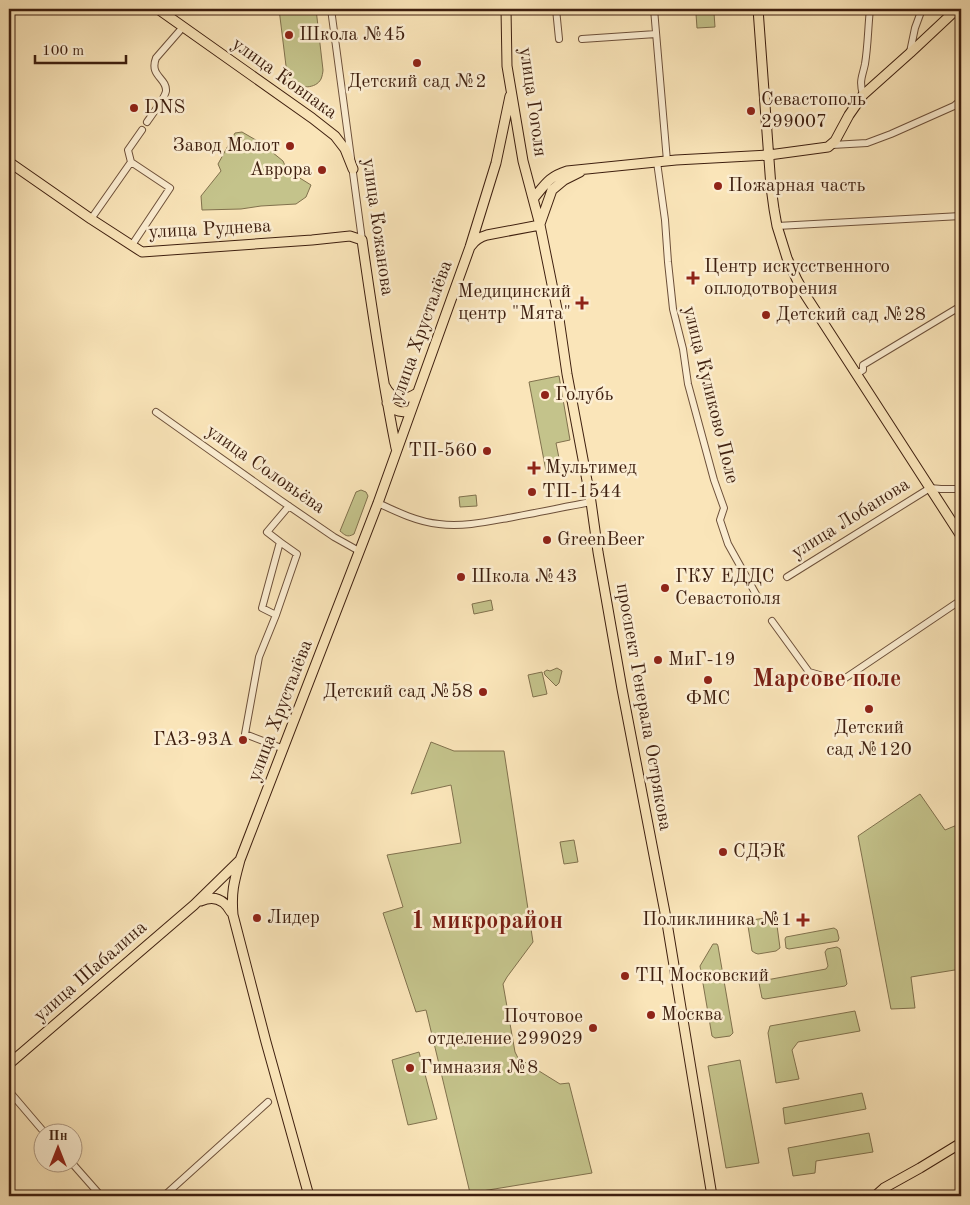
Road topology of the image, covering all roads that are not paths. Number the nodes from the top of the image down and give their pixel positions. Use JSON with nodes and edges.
{"nodes":[{"id":1,"x":158,"y":9,"type":"edge"},
{"id":2,"x":331,"y":9,"type":"edge"},
{"id":3,"x":506,"y":9,"type":"edge"},
{"id":4,"x":556,"y":9,"type":"edge"},
{"id":5,"x":654,"y":9,"type":"edge"},
{"id":6,"x":758,"y":9,"type":"edge"},
{"id":7,"x":870,"y":9,"type":"edge"},
{"id":8,"x":922,"y":9,"type":"edge"},
{"id":9,"x":957,"y":9,"type":"edge"},
{"id":10,"x":183,"y":26,"type":"junction"},
{"id":11,"x":656,"y":34,"type":"junction"},
{"id":12,"x":559,"y":39,"type":"dead end"},
{"id":13,"x":582,"y":39,"type":"dead end"},
{"id":14,"x":910,"y":53,"type":"junction"},
{"id":15,"x":510,"y":86,"type":"junction"},
{"id":16,"x":863,"y":95,"type":"junction"},
{"id":17,"x":961,"y":100,"type":"edge"},
{"id":18,"x":958,"y":106,"type":"edge"},
{"id":19,"x":147,"y":122,"type":"dead end"},
{"id":20,"x":142,"y":130,"type":"dead end"},
{"id":21,"x":832,"y":145,"type":"junction"},
{"id":22,"x":768,"y":155,"type":"junction"},
{"id":23,"x":667,"y":161,"type":"junction"},
{"id":24,"x":9,"y":162,"type":"edge"},
{"id":25,"x":131,"y":162,"type":"junction"},
{"id":26,"x":657,"y":162,"type":"junction"},
{"id":27,"x":353,"y":169,"type":"junction"},
{"id":28,"x":590,"y":169,"type":"junction"},
{"id":29,"x":528,"y":181,"type":"junction"},
{"id":30,"x":540,"y":190,"type":"junction"},
{"id":31,"x":552,"y":190,"type":"junction"},
{"id":32,"x":532,"y":199,"type":"junction"},
{"id":33,"x":961,"y":216,"type":"edge"},
{"id":34,"x":92,"y":219,"type":"junction"},
{"id":35,"x":540,"y":225,"type":"junction"},
{"id":36,"x":777,"y":226,"type":"junction"},
{"id":37,"x":524,"y":228,"type":"junction"},
{"id":38,"x":360,"y":230,"type":"junction"},
{"id":39,"x":350,"y":236,"type":"junction"},
{"id":40,"x":362,"y":240,"type":"junction"},
{"id":41,"x":132,"y":245,"type":"junction"},
{"id":42,"x":470,"y":247,"type":"junction"},
{"id":43,"x":961,"y":306,"type":"edge"},
{"id":44,"x":857,"y":374,"type":"junction"},
{"id":45,"x":383,"y":384,"type":"junction"},
{"id":46,"x":417,"y":392,"type":"junction"},
{"id":47,"x":387,"y":404,"type":"junction"},
{"id":48,"x":411,"y":410,"type":"junction"},
{"id":49,"x":156,"y":412,"type":"dead end"},
{"id":50,"x":396,"y":449,"type":"junction"},
{"id":51,"x":930,"y":488,"type":"junction"},
{"id":52,"x":961,"y":489,"type":"edge"},
{"id":53,"x":592,"y":502,"type":"junction"},
{"id":54,"x":378,"y":503,"type":"junction"},
{"id":55,"x":289,"y":506,"type":"junction"},
{"id":56,"x":961,"y":536,"type":"edge"},
{"id":57,"x":280,"y":542,"type":"junction"},
{"id":58,"x":358,"y":551,"type":"junction"},
{"id":59,"x":786,"y":578,"type":"dead end"},
{"id":60,"x":757,"y":596,"type":"dead end"},
{"id":61,"x":961,"y":600,"type":"edge"},
{"id":62,"x":276,"y":615,"type":"junction"},
{"id":63,"x":772,"y":621,"type":"dead end"},
{"id":64,"x":284,"y":749,"type":"junction"},
{"id":65,"x":240,"y":860,"type":"junction"},
{"id":66,"x":232,"y":888,"type":"junction"},
{"id":67,"x":208,"y":892,"type":"junction"},
{"id":68,"x":194,"y":905,"type":"junction"},
{"id":69,"x":233,"y":915,"type":"junction"},
{"id":70,"x":9,"y":1064,"type":"edge"},
{"id":71,"x":9,"y":1091,"type":"edge"},
{"id":72,"x":268,"y":1102,"type":"dead end"},
{"id":73,"x":35,"y":1122,"type":"edge"},
{"id":74,"x":961,"y":1142,"type":"edge"},
{"id":75,"x":80,"y":1172,"type":"edge"},
{"id":76,"x":101,"y":1196,"type":"edge"},
{"id":77,"x":164,"y":1196,"type":"edge"},
{"id":78,"x":309,"y":1196,"type":"edge"},
{"id":79,"x":712,"y":1196,"type":"edge"},
{"id":80,"x":875,"y":1196,"type":"edge"}],
"edges":[{"from":1,"to":10,"type":"main road","name":"улица Ковпака"},
{"from":2,"to":27,"type":"street","name":"улица Кожанова"},
{"from":3,"to":15,"type":"main road","name":"улица Гоголя"},
{"from":4,"to":12,"type":"street"},
{"from":5,"to":11,"type":"street"},
{"from":6,"to":22,"type":"main road"},
{"from":7,"to":16,"type":"street"},
{"from":8,"to":14,"type":"street"},
{"from":9,"to":14,"type":"main road"},
{"from":10,"to":19,"type":"street"},
{"from":10,"to":27,"type":"main road","name":"улица Ковпака"},
{"from":11,"to":13,"type":"street"},
{"from":11,"to":23,"type":"street"},
{"from":14,"to":16,"type":"main road"},
{"from":15,"to":29,"type":"main road","name":"улица Гоголя"},
{"from":15,"to":42,"type":"main road","name":"улица Хрусталёва"},
{"from":16,"to":21,"type":"main road"},
{"from":17,"to":18,"type":"street"},
{"from":18,"to":21,"type":"street"},
{"from":20,"to":25,"type":"street"},
{"from":21,"to":22,"type":"main road"},
{"from":22,"to":23,"type":"main road"},
{"from":22,"to":36,"type":"main road"},
{"from":23,"to":26,"type":"main road"},
{"from":24,"to":34,"type":"main road","name":"улица Руднева"},
{"from":25,"to":34,"type":"street"},
{"from":25,"to":41,"type":"street"},
{"from":26,"to":28,"type":"main road"},
{"from":26,"to":60,"type":"street","name":"улица Куликово Поле"},
{"from":27,"to":38,"type":"street","name":"улица Кожанова"},
{"from":28,"to":30,"type":"main road"},
{"from":28,"to":31,"type":"main road"},
{"from":29,"to":30,"type":"main road"},
{"from":29,"to":32,"type":"main road","name":"улица Гоголя"},
{"from":30,"to":31,"type":"main road"},
{"from":30,"to":32,"type":"main road"},
{"from":31,"to":35,"type":"main road"},
{"from":32,"to":35,"type":"main road","name":"улица Гоголя"},
{"from":32,"to":37,"type":"main road"},
{"from":33,"to":36,"type":"street"},
{"from":34,"to":41,"type":"main road","name":"улица Руднева"},
{"from":35,"to":37,"type":"main road","name":"улица Хрусталёва"},
{"from":35,"to":53,"type":"main road","name":"проспект Генерала Острякова"},
{"from":36,"to":44,"type":"main road"},
{"from":37,"to":42,"type":"main road","name":"улица Хрусталёва"},
{"from":38,"to":39,"type":"street","name":"улица Руднева"},
{"from":38,"to":40,"type":"street","name":"улица Кожанова"},
{"from":39,"to":40,"type":"main road","name":"улица Руднева"},
{"from":39,"to":41,"type":"main road","name":"улица Руднева"},
{"from":40,"to":45,"type":"main road","name":"улица Кожанова"},
{"from":42,"to":46,"type":"main road","name":"улица Хрусталёва"},
{"from":43,"to":44,"type":"street"},
{"from":44,"to":51,"type":"main road"},
{"from":45,"to":46,"type":"main road"},
{"from":45,"to":47,"type":"main road","name":"улица Кожанова"},
{"from":46,"to":48,"type":"main road","name":"улица Хрусталёва"},
{"from":47,"to":48,"type":"main road"},
{"from":47,"to":50,"type":"main road","name":"улица Кожанова"},
{"from":48,"to":50,"type":"main road","name":"улица Хрусталёва"},
{"from":49,"to":55,"type":"street","name":"улица Соловьёва"},
{"from":50,"to":54,"type":"main road","name":"улица Хрусталёва"},
{"from":51,"to":52,"type":"street","name":"улица Лобанова"},
{"from":51,"to":56,"type":"main road"},
{"from":51,"to":59,"type":"street","name":"улица Лобанова"},
{"from":53,"to":54,"type":"street"},
{"from":53,"to":79,"type":"main road","name":"проспект Генерала Острякова"},
{"from":54,"to":58,"type":"main road","name":"улица Хрусталёва"},
{"from":55,"to":57,"type":"street"},
{"from":55,"to":58,"type":"street","name":"улица Соловьёва"},
{"from":57,"to":62,"type":"street"},
{"from":57,"to":62,"type":"street"},
{"from":58,"to":64,"type":"main road","name":"улица Хрусталёва"},
{"from":61,"to":63,"type":"street"},
{"from":62,"to":64,"type":"street"},
{"from":64,"to":65,"type":"main road","name":"улица Хрусталёва"},
{"from":65,"to":66,"type":"main road","name":"улица Хрусталёва"},
{"from":65,"to":67,"type":"main road","name":"улица Шабалина"},
{"from":66,"to":67,"type":"main road"},
{"from":66,"to":69,"type":"main road","name":"улица Хрусталёва"},
{"from":67,"to":68,"type":"main road","name":"улица Шабалина"},
{"from":68,"to":69,"type":"main road","name":"улица Шабалина"},
{"from":68,"to":70,"type":"main road","name":"улица Шабалина"},
{"from":69,"to":78,"type":"main road","name":"улица Хрусталёва"},
{"from":71,"to":73,"type":"street"},
{"from":72,"to":77,"type":"street"},
{"from":74,"to":80,"type":"main road"},
{"from":75,"to":76,"type":"street"}]}
